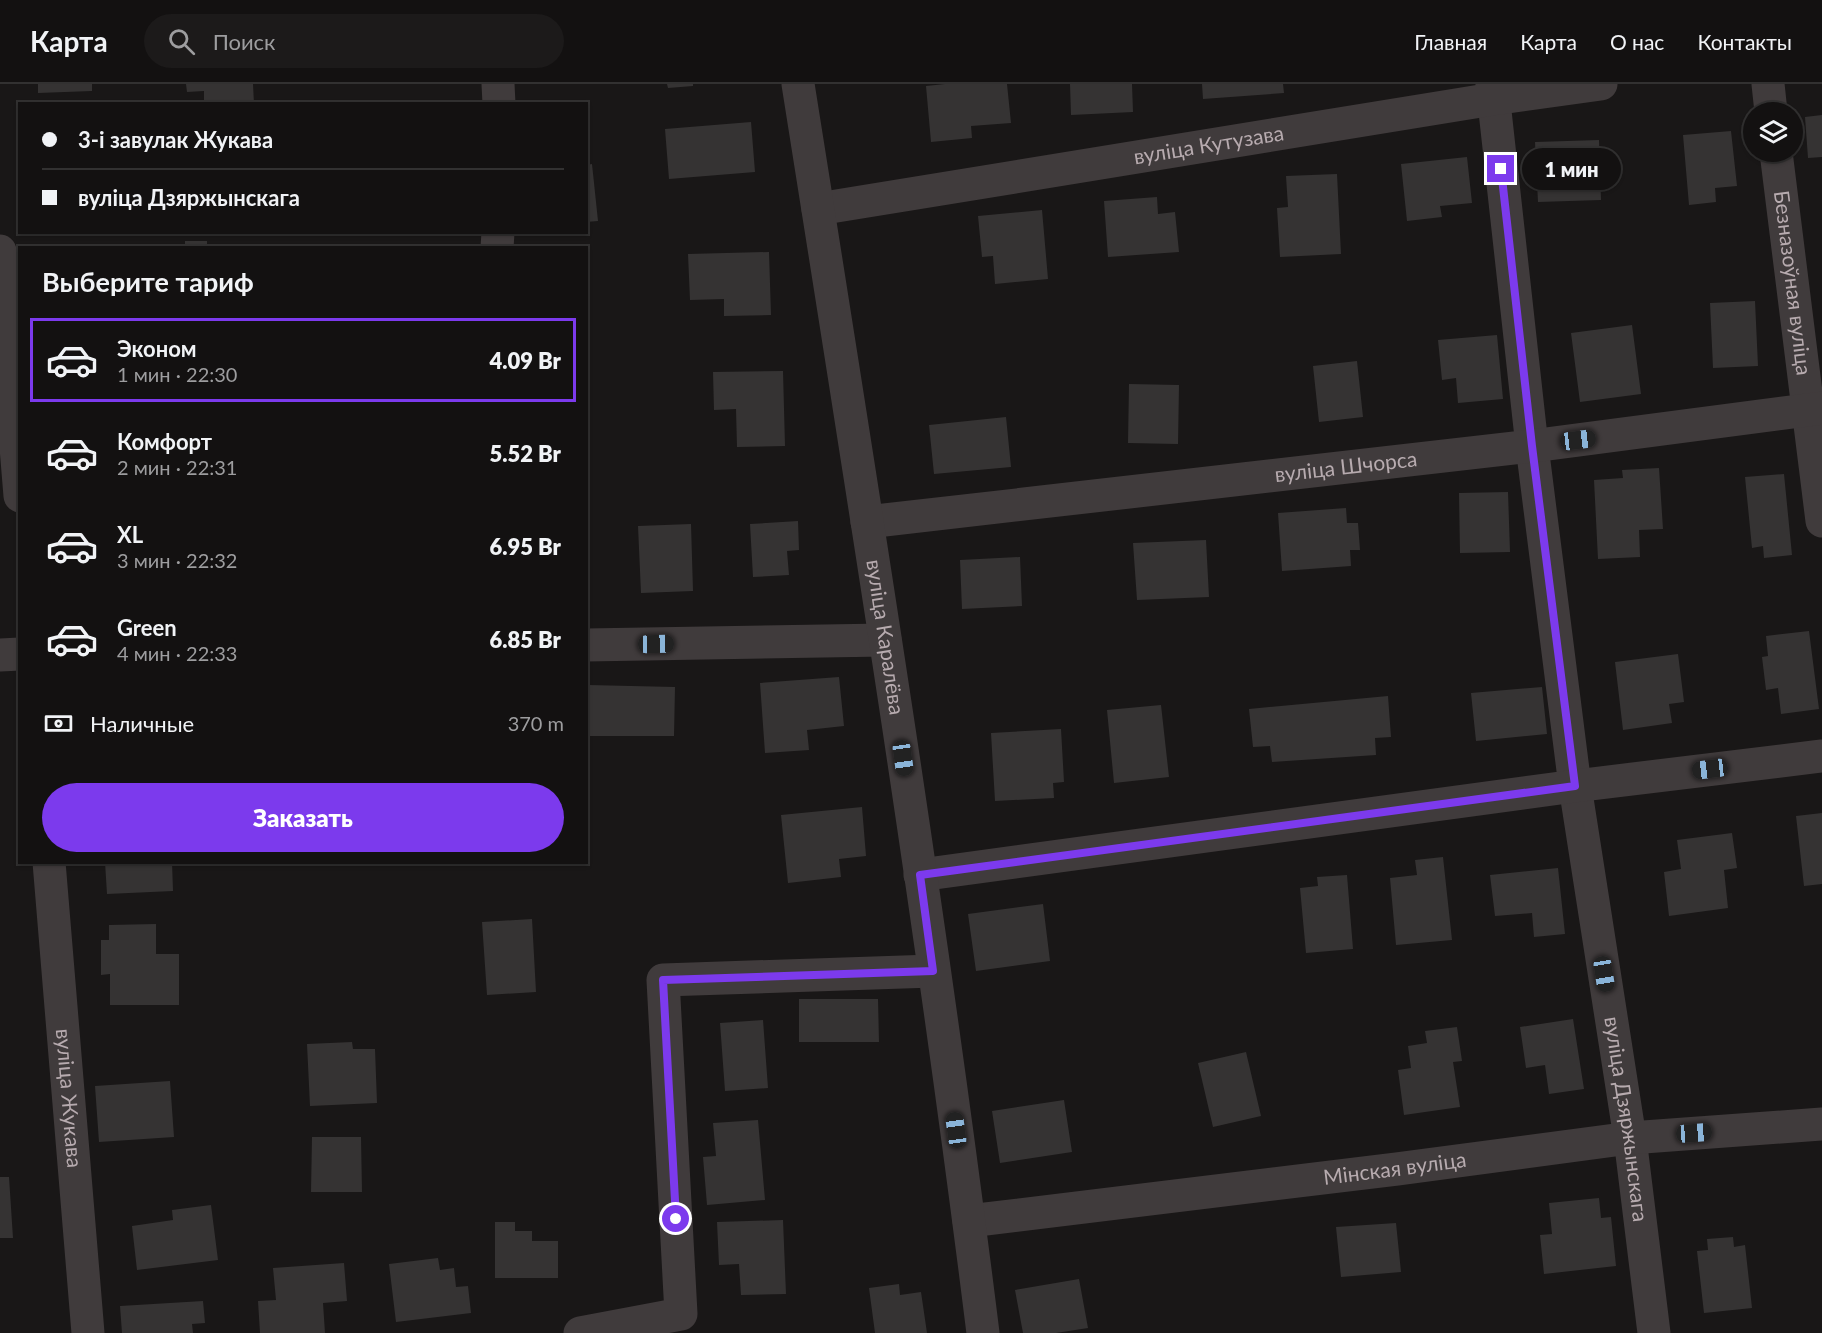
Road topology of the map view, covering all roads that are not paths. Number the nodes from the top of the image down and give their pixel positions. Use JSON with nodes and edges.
{"nodes":[{"id":1,"x":498,"y":84,"type":"edge"},
{"id":2,"x":798,"y":84,"type":"edge"},
{"id":3,"x":1601,"y":84,"type":"edge"},
{"id":4,"x":1768,"y":84,"type":"edge"},
{"id":5,"x":1492,"y":92,"type":"edge"},
{"id":6,"x":499,"y":102,"type":"edge"},
{"id":7,"x":1770,"y":102,"type":"edge"},
{"id":8,"x":1777,"y":162,"type":"edge"},
{"id":9,"x":818,"y":209,"type":"junction"},
{"id":10,"x":0,"y":251,"type":"edge"},
{"id":11,"x":14,"y":361,"type":"edge"},
{"id":12,"x":1814,"y":409,"type":"edge"},
{"id":13,"x":1532,"y":446,"type":"junction"},
{"id":14,"x":18,"y":451,"type":"edge"},
{"id":15,"x":1822,"y":521,"type":"edge"},
{"id":16,"x":867,"y":522,"type":"junction"},
{"id":17,"x":885,"y":640,"type":"junction"},
{"id":18,"x":588,"y":645,"type":"edge"},
{"id":19,"x":18,"y":654,"type":"edge"},
{"id":20,"x":0,"y":655,"type":"edge"},
{"id":21,"x":1822,"y":756,"type":"edge"},
{"id":22,"x":1575,"y":786,"type":"junction"},
{"id":23,"x":49,"y":864,"type":"edge"},
{"id":24,"x":920,"y":875,"type":"junction"},
{"id":25,"x":933,"y":971,"type":"junction"},
{"id":26,"x":1822,"y":1124,"type":"edge"},
{"id":27,"x":1630,"y":1138,"type":"junction"},
{"id":28,"x":969,"y":1221,"type":"junction"},
{"id":29,"x":88,"y":1333,"type":"edge"},
{"id":30,"x":580,"y":1333,"type":"edge"},
{"id":31,"x":983,"y":1333,"type":"edge"},
{"id":32,"x":1654,"y":1333,"type":"edge"}],
"edges":[{"from":1,"to":6,"type":"street"},
{"from":2,"to":9,"type":"street","name":"вуліца Каралёва"},
{"from":3,"to":5,"type":"street","name":"вуліца Кутузава"},
{"from":4,"to":7,"type":"street"},
{"from":5,"to":9,"type":"street","name":"вуліца Кутузава"},
{"from":5,"to":13,"type":"street","name":"вуліца Дзяржынскага"},
{"from":8,"to":12,"type":"street","name":"Безназоўная вуліца"},
{"from":9,"to":16,"type":"street","name":"вуліца Каралёва"},
{"from":10,"to":11,"type":"street"},
{"from":11,"to":14,"type":"street"},
{"from":12,"to":13,"type":"street","name":"вуліца Шчорса"},
{"from":12,"to":15,"type":"street","name":"Безназоўная вуліца"},
{"from":13,"to":16,"type":"street","name":"вуліца Шчорса"},
{"from":13,"to":22,"type":"street","name":"вуліца Дзяржынскага"},
{"from":16,"to":17,"type":"street","name":"вуліца Каралёва"},
{"from":17,"to":18,"type":"street"},
{"from":17,"to":24,"type":"street","name":"вуліца Каралёва"},
{"from":19,"to":20,"type":"street"},
{"from":21,"to":22,"type":"street"},
{"from":22,"to":24,"type":"street"},
{"from":22,"to":27,"type":"street","name":"вуліца Дзяржынскага"},
{"from":23,"to":29,"type":"street","name":"вуліца Жукава"},
{"from":24,"to":25,"type":"street","name":"вуліца Каралёва"},
{"from":25,"to":28,"type":"street","name":"вуліца Каралёва"},
{"from":25,"to":30,"type":"street"},
{"from":26,"to":27,"type":"street","name":"Мінская вуліца"},
{"from":27,"to":28,"type":"street","name":"Мінская вуліца"},
{"from":27,"to":32,"type":"street","name":"вуліца Дзяржынскага"},
{"from":28,"to":31,"type":"street","name":"вуліца Каралёва"}]}
